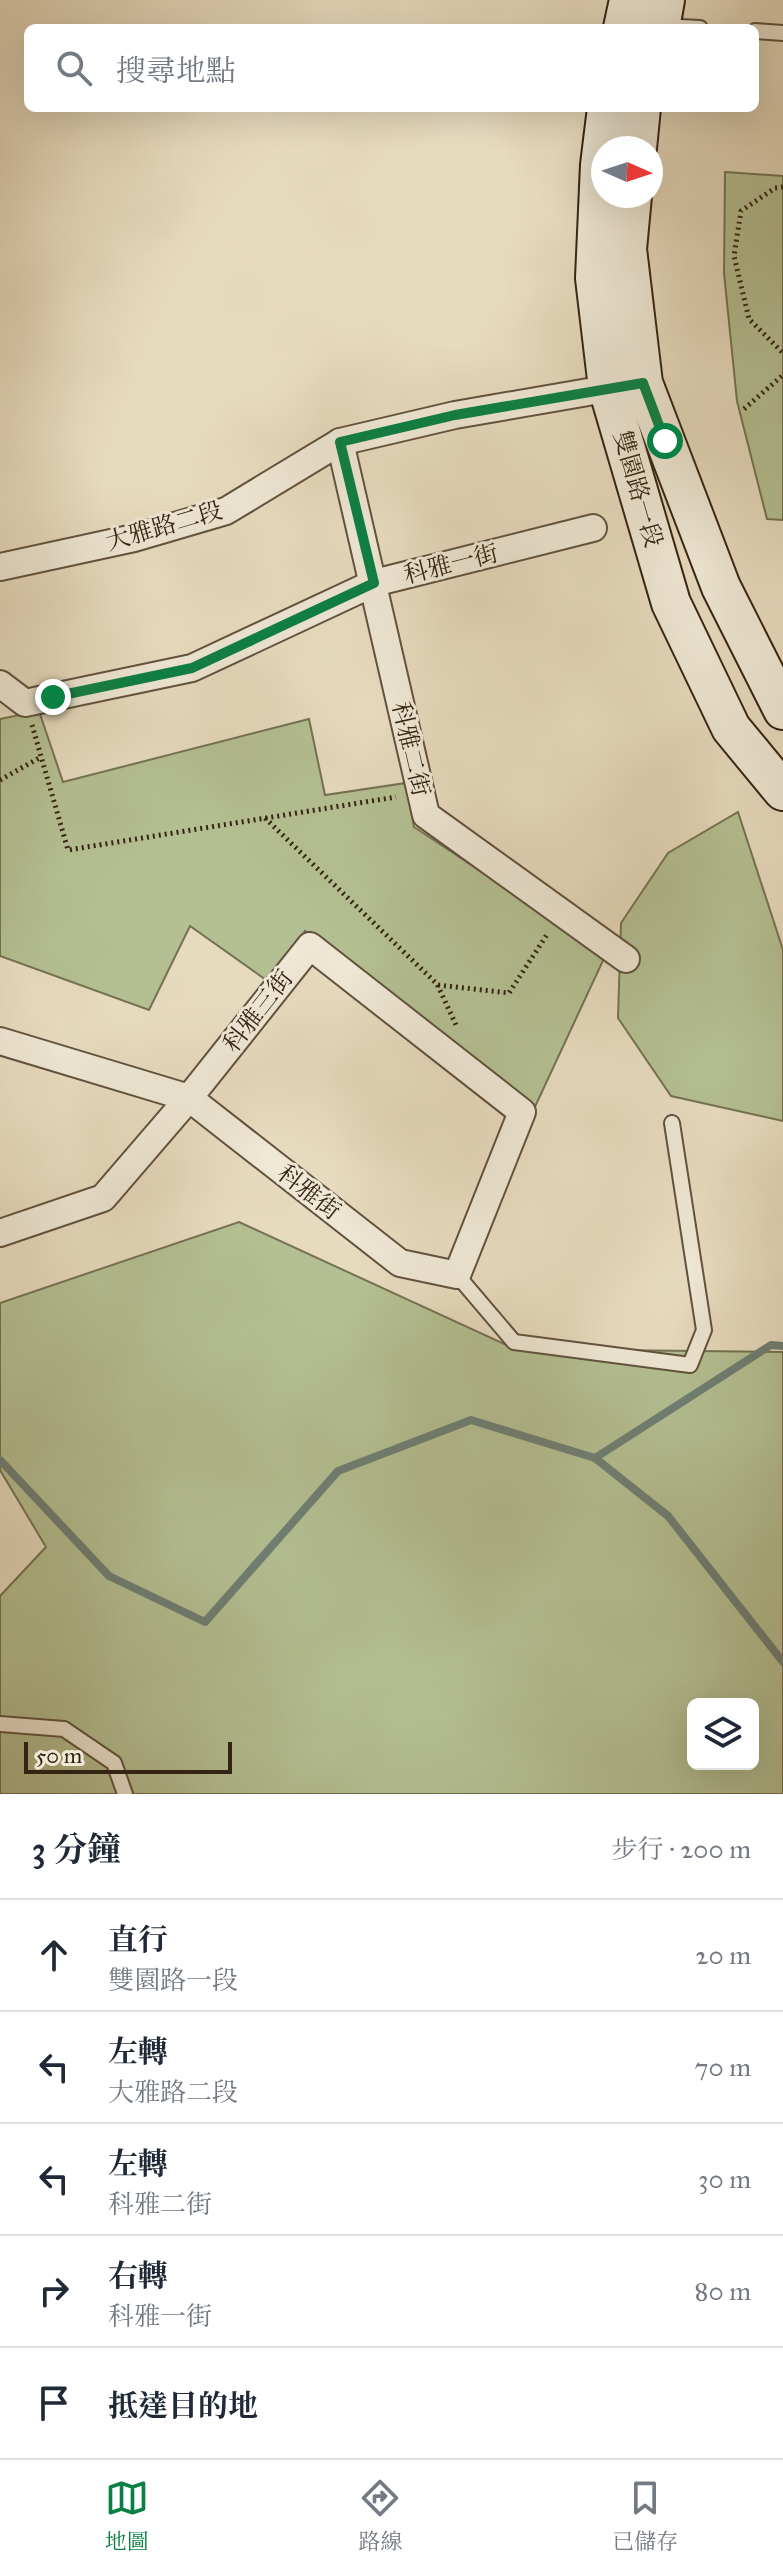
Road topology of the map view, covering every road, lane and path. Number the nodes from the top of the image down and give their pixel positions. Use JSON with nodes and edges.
{"nodes":[{"id":1,"x":643,"y":18,"type":"edge"},
{"id":2,"x":677,"y":24,"type":"edge"},
{"id":3,"x":759,"y":31,"type":"edge"},
{"id":4,"x":783,"y":33,"type":"edge"},
{"id":5,"x":607,"y":112,"type":"edge"},
{"id":6,"x":641,"y":112,"type":"edge"},
{"id":7,"x":638,"y":136,"type":"edge"},
{"id":8,"x":783,"y":187,"type":"edge"},
{"id":9,"x":631,"y":208,"type":"edge"},
{"id":10,"x":783,"y":353,"type":"edge"},
{"id":11,"x":783,"y":375,"type":"edge"},
{"id":12,"x":626,"y":385,"type":"junction"},
{"id":13,"x":744,"y":409,"type":"dead end"},
{"id":14,"x":340,"y":442,"type":"junction"},
{"id":15,"x":593,"y":528,"type":"dead end"},
{"id":16,"x":0,"y":567,"type":"edge"},
{"id":17,"x":374,"y":583,"type":"junction"},
{"id":18,"x":0,"y":684,"type":"edge"},
{"id":19,"x":25,"y":703,"type":"junction"},
{"id":20,"x":783,"y":710,"type":"edge"},
{"id":21,"x":41,"y":757,"type":"junction"},
{"id":22,"x":0,"y":780,"type":"edge"},
{"id":23,"x":783,"y":791,"type":"edge"},
{"id":24,"x":421,"y":793,"type":"junction"},
{"id":25,"x":265,"y":818,"type":"junction"},
{"id":26,"x":562,"y":913,"type":"junction"},
{"id":27,"x":626,"y":959,"type":"dead end"},
{"id":28,"x":437,"y":984,"type":"junction"},
{"id":29,"x":0,"y":1041,"type":"edge"},
{"id":30,"x":480,"y":1079,"type":"junction"},
{"id":31,"x":189,"y":1098,"type":"junction"},
{"id":32,"x":672,"y":1123,"type":"dead end"},
{"id":33,"x":0,"y":1233,"type":"edge"},
{"id":34,"x":457,"y":1275,"type":"junction"},
{"id":35,"x":0,"y":1724,"type":"edge"},
{"id":36,"x":125,"y":1794,"type":"edge"}],
"edges":[{"from":1,"to":2,"type":"lane"},
{"from":3,"to":4,"type":"lane"},
{"from":5,"to":12,"type":"street","name":"雙園路一段"},
{"from":6,"to":7,"type":"street"},
{"from":8,"to":10,"type":"path"},
{"from":9,"to":12,"type":"street","name":"雙園路一段"},
{"from":11,"to":13,"type":"path"},
{"from":12,"to":14,"type":"street","name":"大雅路二段"},
{"from":12,"to":20,"type":"street","name":"雙園路一段"},
{"from":12,"to":23,"type":"street","name":"雙園路一段"},
{"from":14,"to":16,"type":"street","name":"大雅路二段"},
{"from":14,"to":17,"type":"street","name":"科雅二街"},
{"from":15,"to":17,"type":"street","name":"科雅一街"},
{"from":17,"to":19,"type":"street","name":"科雅一街"},
{"from":17,"to":24,"type":"street","name":"科雅二街"},
{"from":18,"to":19,"type":"street"},
{"from":19,"to":21,"type":"path"},
{"from":21,"to":22,"type":"path"},
{"from":21,"to":25,"type":"path"},
{"from":24,"to":25,"type":"path"},
{"from":24,"to":26,"type":"street","name":"科雅二街"},
{"from":25,"to":28,"type":"path"},
{"from":26,"to":27,"type":"street","name":"科雅二街"},
{"from":26,"to":28,"type":"path"},
{"from":28,"to":30,"type":"path"},
{"from":29,"to":31,"type":"street","name":"科雅街"},
{"from":30,"to":31,"type":"street","name":"科雅三街"},
{"from":30,"to":34,"type":"street","name":"科雅三街"},
{"from":31,"to":33,"type":"street","name":"科雅三街"},
{"from":31,"to":34,"type":"street","name":"科雅街"},
{"from":32,"to":34,"type":"lane"},
{"from":35,"to":36,"type":"lane"}]}
